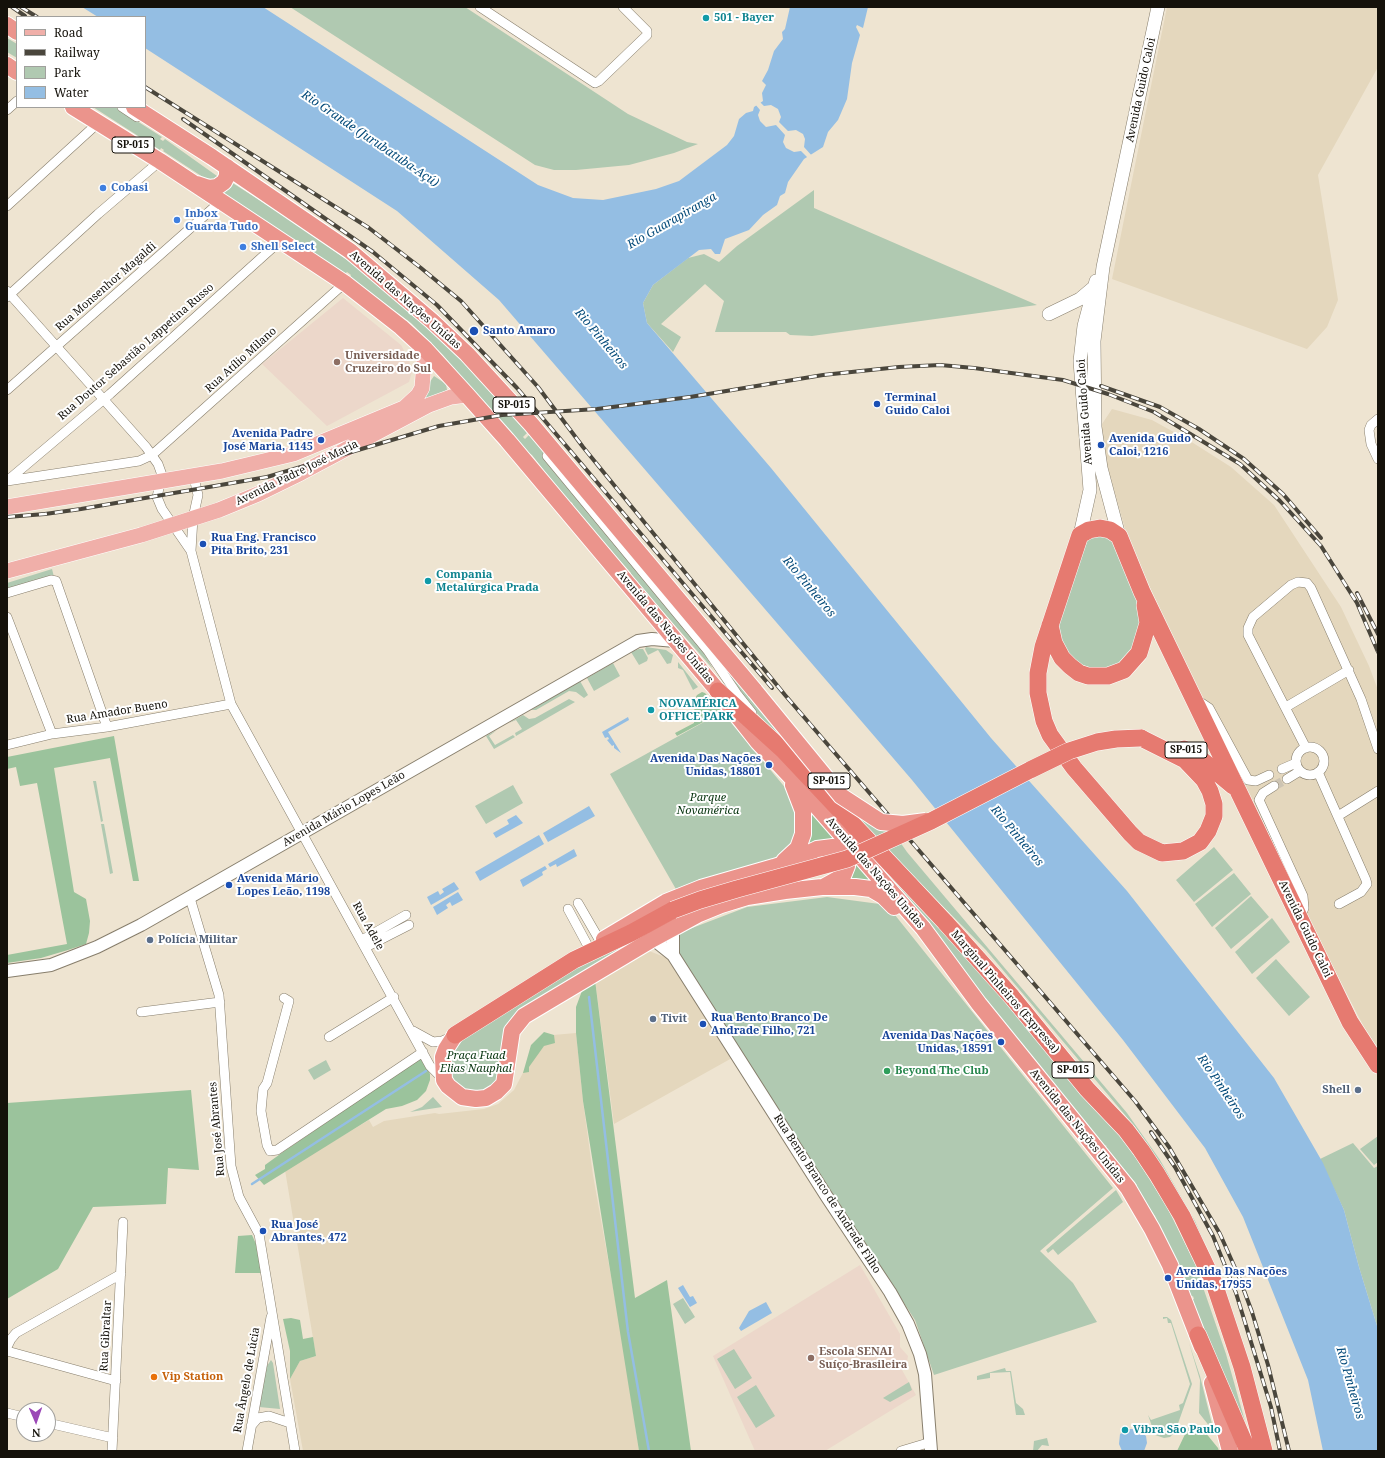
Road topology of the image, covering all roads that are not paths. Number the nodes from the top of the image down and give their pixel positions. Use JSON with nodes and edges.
{"nodes":[{"id":1,"x":480,"y":7,"type":"edge"},
{"id":2,"x":623,"y":7,"type":"edge"},
{"id":3,"x":1158,"y":7,"type":"edge"},
{"id":4,"x":7,"y":25,"type":"edge"},
{"id":5,"x":16,"y":31,"type":"edge"},
{"id":6,"x":7,"y":33,"type":"edge"},
{"id":7,"x":16,"y":38,"type":"edge"},
{"id":8,"x":7,"y":65,"type":"edge"},
{"id":9,"x":16,"y":71,"type":"edge"},
{"id":10,"x":16,"y":102,"type":"edge"},
{"id":11,"x":74,"y":108,"type":"edge"},
{"id":12,"x":124,"y":108,"type":"edge"},
{"id":13,"x":135,"y":108,"type":"edge"},
{"id":14,"x":7,"y":110,"type":"edge"},
{"id":15,"x":98,"y":123,"type":"junction"},
{"id":16,"x":160,"y":161,"type":"junction"},
{"id":17,"x":227,"y":172,"type":"junction"},
{"id":18,"x":194,"y":183,"type":"junction"},
{"id":19,"x":220,"y":202,"type":"junction"},
{"id":20,"x":7,"y":206,"type":"edge"},
{"id":21,"x":280,"y":241,"type":"junction"},
{"id":22,"x":1103,"y":267,"type":"junction"},
{"id":23,"x":346,"y":284,"type":"junction"},
{"id":24,"x":1093,"y":288,"type":"junction"},
{"id":25,"x":8,"y":294,"type":"edge"},
{"id":26,"x":1049,"y":314,"type":"dead end"},
{"id":27,"x":1084,"y":326,"type":"junction"},
{"id":28,"x":1094,"y":341,"type":"junction"},
{"id":29,"x":56,"y":347,"type":"junction"},
{"id":30,"x":425,"y":350,"type":"junction"},
{"id":31,"x":7,"y":390,"type":"edge"},
{"id":32,"x":467,"y":396,"type":"junction"},
{"id":33,"x":102,"y":400,"type":"junction"},
{"id":34,"x":1378,"y":419,"type":"edge"},
{"id":35,"x":292,"y":454,"type":"junction"},
{"id":36,"x":152,"y":455,"type":"junction"},
{"id":37,"x":1378,"y":459,"type":"edge"},
{"id":38,"x":301,"y":473,"type":"junction"},
{"id":39,"x":188,"y":476,"type":"junction"},
{"id":40,"x":162,"y":480,"type":"junction"},
{"id":41,"x":7,"y":481,"type":"edge"},
{"id":42,"x":7,"y":508,"type":"edge"},
{"id":43,"x":193,"y":518,"type":"junction"},
{"id":44,"x":174,"y":525,"type":"junction"},
{"id":45,"x":1080,"y":535,"type":"junction"},
{"id":46,"x":1119,"y":536,"type":"junction"},
{"id":47,"x":190,"y":551,"type":"junction"},
{"id":48,"x":7,"y":571,"type":"edge"},
{"id":49,"x":1142,"y":592,"type":"junction"},
{"id":50,"x":7,"y":593,"type":"edge"},
{"id":51,"x":7,"y":617,"type":"edge"},
{"id":52,"x":1050,"y":625,"type":"junction"},
{"id":53,"x":675,"y":641,"type":"junction"},
{"id":54,"x":1349,"y":670,"type":"junction"},
{"id":55,"x":718,"y":691,"type":"junction"},
{"id":56,"x":231,"y":704,"type":"junction"},
{"id":57,"x":1286,"y":707,"type":"junction"},
{"id":58,"x":107,"y":727,"type":"junction"},
{"id":59,"x":52,"y":734,"type":"junction"},
{"id":60,"x":1141,"y":738,"type":"junction"},
{"id":61,"x":7,"y":745,"type":"edge"},
{"id":62,"x":1306,"y":748,"type":"junction"},
{"id":63,"x":1378,"y":749,"type":"edge"},
{"id":64,"x":783,"y":750,"type":"junction"},
{"id":65,"x":1298,"y":767,"type":"junction"},
{"id":66,"x":1282,"y":769,"type":"tunnel mouth"},
{"id":67,"x":1318,"y":772,"type":"junction"},
{"id":68,"x":1269,"y":775,"type":"dead end"},
{"id":69,"x":790,"y":776,"type":"junction"},
{"id":70,"x":1287,"y":779,"type":"tunnel mouth"},
{"id":71,"x":1246,"y":786,"type":"junction"},
{"id":72,"x":1274,"y":786,"type":"tunnel mouth"},
{"id":73,"x":1378,"y":791,"type":"edge"},
{"id":74,"x":1260,"y":797,"type":"junction"},
{"id":75,"x":1338,"y":816,"type":"junction"},
{"id":76,"x":931,"y":821,"type":"junction"},
{"id":77,"x":303,"y":833,"type":"junction"},
{"id":78,"x":774,"y":867,"type":"junction"},
{"id":79,"x":822,"y":887,"type":"junction"},
{"id":80,"x":190,"y":898,"type":"junction"},
{"id":81,"x":578,"y":903,"type":"dead end"},
{"id":82,"x":1339,"y":904,"type":"dead end"},
{"id":83,"x":568,"y":909,"type":"dead end"},
{"id":84,"x":406,"y":916,"type":"dead end"},
{"id":85,"x":1300,"y":920,"type":"junction"},
{"id":86,"x":409,"y":925,"type":"dead end"},
{"id":87,"x":673,"y":928,"type":"junction"},
{"id":88,"x":653,"y":939,"type":"junction"},
{"id":89,"x":364,"y":943,"type":"junction"},
{"id":90,"x":595,"y":945,"type":"junction"},
{"id":91,"x":673,"y":955,"type":"junction"},
{"id":92,"x":574,"y":960,"type":"junction"},
{"id":93,"x":7,"y":971,"type":"edge"},
{"id":94,"x":958,"y":975,"type":"junction"},
{"id":95,"x":394,"y":997,"type":"junction"},
{"id":96,"x":284,"y":998,"type":"dead end"},
{"id":97,"x":220,"y":1002,"type":"junction"},
{"id":98,"x":140,"y":1012,"type":"dead end"},
{"id":99,"x":412,"y":1030,"type":"junction"},
{"id":100,"x":455,"y":1035,"type":"junction"},
{"id":101,"x":329,"y":1036,"type":"dead end"},
{"id":102,"x":423,"y":1052,"type":"junction"},
{"id":103,"x":1378,"y":1065,"type":"edge"},
{"id":104,"x":444,"y":1080,"type":"junction"},
{"id":105,"x":123,"y":1222,"type":"dead end"},
{"id":106,"x":121,"y":1274,"type":"junction"},
{"id":107,"x":272,"y":1313,"type":"junction"},
{"id":108,"x":1198,"y":1335,"type":"junction"},
{"id":109,"x":7,"y":1347,"type":"edge"},
{"id":110,"x":7,"y":1351,"type":"edge"},
{"id":111,"x":263,"y":1355,"type":"junction"},
{"id":112,"x":280,"y":1355,"type":"junction"},
{"id":113,"x":116,"y":1381,"type":"junction"},
{"id":114,"x":290,"y":1423,"type":"junction"},
{"id":115,"x":56,"y":1425,"type":"edge"},
{"id":116,"x":251,"y":1426,"type":"junction"},
{"id":117,"x":113,"y":1438,"type":"junction"},
{"id":118,"x":931,"y":1447,"type":"edge"},
{"id":119,"x":112,"y":1451,"type":"edge"},
{"id":120,"x":247,"y":1451,"type":"edge"},
{"id":121,"x":295,"y":1451,"type":"edge"},
{"id":122,"x":901,"y":1451,"type":"edge"},
{"id":123,"x":1230,"y":1451,"type":"edge"},
{"id":124,"x":1248,"y":1451,"type":"edge"},
{"id":125,"x":1264,"y":1451,"type":"edge"}],
"edges":[{"from":1,"to":2,"type":"street"},
{"from":3,"to":22,"type":"main road","name":"Avenida Guido Caloi"},
{"from":4,"to":5,"type":"highway"},
{"from":6,"to":7,"type":"street"},
{"from":8,"to":9,"type":"highway"},
{"from":10,"to":14,"type":"street"},
{"from":11,"to":15,"type":"highway","name":"Avenida das Nações Unidas","number":"SP-015"},
{"from":12,"to":17,"type":"street"},
{"from":13,"to":17,"type":"highway","name":"Avenida das Nações Unidas","number":"SP-015"},
{"from":15,"to":16,"type":"highway","name":"Avenida das Nações Unidas","number":"SP-015"},
{"from":15,"to":20,"type":"street"},
{"from":16,"to":18,"type":"highway","name":"Avenida das Nações Unidas","number":"SP-015"},
{"from":16,"to":25,"type":"street"},
{"from":17,"to":18,"type":"highway"},
{"from":17,"to":64,"type":"street"},
{"from":17,"to":76,"type":"highway","name":"Avenida das Nações Unidas","number":"SP-015","bridge":true},
{"from":18,"to":19,"type":"highway","name":"Avenida das Nações Unidas","number":"SP-015"},
{"from":19,"to":21,"type":"highway","name":"Avenida das Nações Unidas","number":"SP-015"},
{"from":19,"to":29,"type":"street","name":"Rua Monsenhor Magaldi"},
{"from":21,"to":23,"type":"highway","name":"Avenida das Nações Unidas","number":"SP-015"},
{"from":21,"to":33,"type":"street","name":"Rua Doutor Sebastião Lappetina Russo"},
{"from":22,"to":24,"type":"main road","name":"Avenida Guido Caloi"},
{"from":22,"to":28,"type":"main road","name":"Avenida Guido Caloi"},
{"from":23,"to":30,"type":"highway","name":"Avenida das Nações Unidas","number":"SP-015"},
{"from":23,"to":36,"type":"street","name":"Rua Atílio Milano"},
{"from":24,"to":26,"type":"main road"},
{"from":24,"to":27,"type":"main road","name":"Avenida Guido Caloi"},
{"from":25,"to":29,"type":"street"},
{"from":27,"to":28,"type":"main road"},
{"from":27,"to":45,"type":"main road","name":"Avenida Guido Caloi"},
{"from":28,"to":46,"type":"main road","name":"Avenida Guido Caloi"},
{"from":29,"to":31,"type":"street","name":"Rua Monsenhor Magaldi"},
{"from":29,"to":33,"type":"street"},
{"from":30,"to":32,"type":"highway","name":"Avenida das Nações Unidas","number":"SP-015"},
{"from":30,"to":35,"type":"main road","name":"Avenida Padre José Maria"},
{"from":32,"to":38,"type":"main road","name":"Avenida Padre José Maria"},
{"from":32,"to":53,"type":"highway","name":"Avenida das Nações Unidas","number":"SP-015"},
{"from":33,"to":36,"type":"street"},
{"from":33,"to":41,"type":"street","name":"Rua Doutor Sebastião Lappetina Russo"},
{"from":34,"to":37,"type":"street"},
{"from":35,"to":38,"type":"main road"},
{"from":35,"to":39,"type":"main road","name":"Avenida Padre José Maria"},
{"from":36,"to":40,"type":"street"},
{"from":36,"to":41,"type":"street"},
{"from":38,"to":43,"type":"main road","name":"Avenida Padre José Maria"},
{"from":39,"to":40,"type":"main road","name":"Avenida Padre José Maria"},
{"from":39,"to":43,"type":"street"},
{"from":40,"to":42,"type":"main road","name":"Avenida Padre José Maria"},
{"from":40,"to":44,"type":"street"},
{"from":43,"to":44,"type":"main road","name":"Avenida Padre José Maria"},
{"from":43,"to":47,"type":"street"},
{"from":44,"to":47,"type":"street"},
{"from":44,"to":48,"type":"main road","name":"Avenida Padre José Maria"},
{"from":45,"to":46,"type":"highway"},
{"from":45,"to":52,"type":"highway"},
{"from":46,"to":49,"type":"highway"},
{"from":47,"to":56,"type":"street","name":"Rua Adele"},
{"from":49,"to":52,"type":"highway"},
{"from":49,"to":71,"type":"highway","name":"Avenida Guido Caloi"},
{"from":50,"to":58,"type":"street"},
{"from":51,"to":59,"type":"street"},
{"from":52,"to":60,"type":"highway"},
{"from":53,"to":55,"type":"highway","name":"Avenida das Nações Unidas","number":"SP-015"},
{"from":53,"to":77,"type":"street","name":"Avenida Mário Lopes Leão"},
{"from":54,"to":57,"type":"street"},
{"from":54,"to":57,"type":"street"},
{"from":54,"to":63,"type":"street"},
{"from":55,"to":64,"type":"highway","name":"Marginal Pinheiros (Expressa)","number":"SP-015"},
{"from":55,"to":69,"type":"highway","name":"Avenida das Nações Unidas"},
{"from":56,"to":58,"type":"street","name":"Rua Amador Bueno"},
{"from":56,"to":77,"type":"street","name":"Rua Adele"},
{"from":57,"to":62,"type":"street"},
{"from":58,"to":59,"type":"street","name":"Rua Amador Bueno"},
{"from":59,"to":61,"type":"street","name":"Rua Amador Bueno"},
{"from":60,"to":71,"type":"highway","number":"SP-015"},
{"from":60,"to":76,"type":"highway","number":"SP-015","bridge":true},
{"from":62,"to":65,"type":"street"},
{"from":62,"to":67,"type":"street"},
{"from":64,"to":125,"type":"highway","name":"Marginal Pinheiros (Expressa)","number":"SP-015"},
{"from":65,"to":66,"type":"street"},
{"from":65,"to":67,"type":"street"},
{"from":65,"to":70,"type":"street"},
{"from":67,"to":75,"type":"street"},
{"from":68,"to":71,"type":"street"},
{"from":69,"to":78,"type":"highway"},
{"from":69,"to":94,"type":"highway","name":"Avenida das Nações Unidas"},
{"from":71,"to":74,"type":"street"},
{"from":71,"to":85,"type":"highway","name":"Avenida Guido Caloi","number":"SP-015"},
{"from":72,"to":74,"type":"street"},
{"from":73,"to":75,"type":"street"},
{"from":74,"to":85,"type":"street"},
{"from":75,"to":82,"type":"street"},
{"from":76,"to":92,"type":"highway","bridge":true},
{"from":77,"to":80,"type":"street","name":"Avenida Mário Lopes Leão"},
{"from":77,"to":89,"type":"street","name":"Rua Adele"},
{"from":78,"to":79,"type":"highway"},
{"from":78,"to":90,"type":"highway"},
{"from":79,"to":87,"type":"highway"},
{"from":79,"to":94,"type":"highway"},
{"from":80,"to":93,"type":"street","name":"Avenida Mário Lopes Leão"},
{"from":80,"to":97,"type":"street","name":"Rua José Abrantes"},
{"from":81,"to":90,"type":"street"},
{"from":83,"to":90,"type":"street"},
{"from":84,"to":89,"type":"street"},
{"from":85,"to":103,"type":"highway","name":"Avenida Guido Caloi","number":"SP-015"},
{"from":86,"to":89,"type":"street"},
{"from":87,"to":88,"type":"highway"},
{"from":87,"to":91,"type":"street"},
{"from":88,"to":91,"type":"street","name":"Rua Bento Branco de Andrade Filho"},
{"from":88,"to":104,"type":"highway"},
{"from":89,"to":95,"type":"street","name":"Rua Adele"},
{"from":90,"to":92,"type":"highway"},
{"from":91,"to":118,"type":"street","name":"Rua Bento Branco de Andrade Filho"},
{"from":92,"to":100,"type":"highway"},
{"from":94,"to":108,"type":"highway","name":"Avenida das Nações Unidas"},
{"from":95,"to":99,"type":"street","name":"Rua Adele"},
{"from":95,"to":101,"type":"street"},
{"from":96,"to":102,"type":"street"},
{"from":97,"to":98,"type":"street"},
{"from":97,"to":107,"type":"street","name":"Rua José Abrantes"},
{"from":99,"to":100,"type":"street","name":"Rua Adele"},
{"from":99,"to":102,"type":"street","name":"Rua Adele"},
{"from":100,"to":104,"type":"highway"},
{"from":102,"to":104,"type":"street","name":"Rua Adele"},
{"from":105,"to":106,"type":"street","name":"Rua Gibraltar"},
{"from":106,"to":109,"type":"street"},
{"from":106,"to":113,"type":"street","name":"Rua Gibraltar"},
{"from":107,"to":111,"type":"street","name":"Rua Ângelo de Lúcia"},
{"from":107,"to":112,"type":"street","name":"Rua José Abrantes"},
{"from":108,"to":123,"type":"highway","name":"Avenida das Nações Unidas"},
{"from":108,"to":124,"type":"highway"},
{"from":110,"to":113,"type":"street"},
{"from":111,"to":112,"type":"street"},
{"from":111,"to":116,"type":"street","name":"Rua Ângelo de Lúcia"},
{"from":112,"to":114,"type":"street","name":"Rua José Abrantes"},
{"from":113,"to":117,"type":"street","name":"Rua Gibraltar"},
{"from":114,"to":116,"type":"street"},
{"from":114,"to":121,"type":"street","name":"Rua José Abrantes"},
{"from":115,"to":117,"type":"street"},
{"from":116,"to":120,"type":"street","name":"Rua Ângelo de Lúcia"},
{"from":117,"to":119,"type":"street","name":"Rua Gibraltar"},
{"from":118,"to":122,"type":"street"}]}
